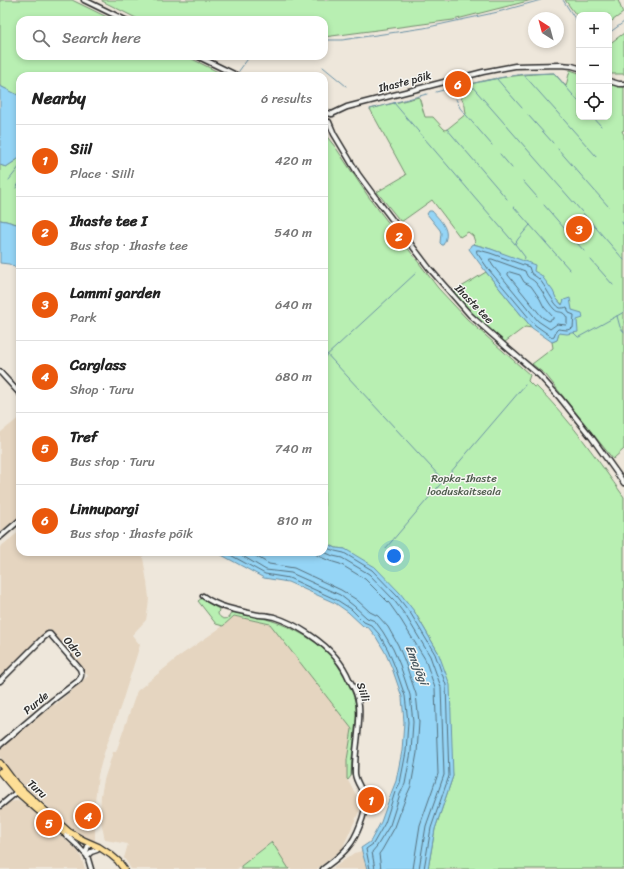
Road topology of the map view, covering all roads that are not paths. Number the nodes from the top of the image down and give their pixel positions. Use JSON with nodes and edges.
{"nodes":[{"id":1,"x":84,"y":0,"type":"edge"},
{"id":2,"x":117,"y":16,"type":"edge"},
{"id":3,"x":205,"y":60,"type":"edge"},
{"id":4,"x":576,"y":67,"type":"edge"},
{"id":5,"x":230,"y":72,"type":"edge"},
{"id":6,"x":612,"y":82,"type":"edge"},
{"id":7,"x":624,"y":84,"type":"edge"},
{"id":8,"x":328,"y":112,"type":"edge"},
{"id":9,"x":332,"y":114,"type":"junction"},
{"id":10,"x":329,"y":122,"type":"joint"},
{"id":11,"x":0,"y":372,"type":"edge"},
{"id":12,"x":16,"y":390,"type":"edge"},
{"id":13,"x":624,"y":483,"type":"edge"},
{"id":14,"x":16,"y":523,"type":"edge"},
{"id":15,"x":0,"y":537,"type":"edge"},
{"id":16,"x":202,"y":596,"type":"dead end"},
{"id":17,"x":82,"y":674,"type":"joint"},
{"id":18,"x":0,"y":681,"type":"edge"},
{"id":19,"x":0,"y":745,"type":"edge"},
{"id":20,"x":0,"y":763,"type":"edge"},
{"id":21,"x":0,"y":772,"type":"edge"},
{"id":22,"x":19,"y":790,"type":"junction"},
{"id":23,"x":0,"y":806,"type":"edge"},
{"id":24,"x":66,"y":835,"type":"junction"},
{"id":25,"x":89,"y":845,"type":"junction"},
{"id":26,"x":97,"y":850,"type":"junction"},
{"id":27,"x":105,"y":851,"type":"junction"},
{"id":28,"x":87,"y":856,"type":"junction"},
{"id":29,"x":91,"y":869,"type":"edge"},
{"id":30,"x":124,"y":869,"type":"edge"},
{"id":31,"x":323,"y":869,"type":"edge"}],
"edges":[{"from":1,"to":2,"type":"street"},
{"from":3,"to":5,"type":"street"},
{"from":4,"to":9,"type":"street","name":"Ihaste põik"},
{"from":6,"to":7,"type":"street"},
{"from":8,"to":9,"type":"street"},
{"from":9,"to":10,"type":"street"},
{"from":10,"to":13,"type":"street","name":"Ihaste tee"},
{"from":11,"to":12,"type":"street"},
{"from":14,"to":15,"type":"street"},
{"from":16,"to":31,"type":"street","name":"Siili"},
{"from":17,"to":18,"type":"street","name":"Odra"},
{"from":17,"to":19,"type":"street","name":"Purde"},
{"from":20,"to":22,"type":"main road","name":"Turu"},
{"from":21,"to":22,"type":"main road","name":"Turu"},
{"from":22,"to":23,"type":"street"},
{"from":22,"to":24,"type":"main road","name":"Turu"},
{"from":22,"to":25,"type":"main road","name":"Turu"},
{"from":24,"to":25,"type":"main road","name":"Turu"},
{"from":24,"to":28,"type":"street"},
{"from":25,"to":26,"type":"main road","name":"Turu"},
{"from":25,"to":27,"type":"main road","name":"Turu"},
{"from":25,"to":28,"type":"street"},
{"from":26,"to":27,"type":"main road","name":"Turu"},
{"from":26,"to":28,"type":"street"},
{"from":27,"to":30,"type":"main road","name":"Turu"},
{"from":28,"to":29,"type":"street"}]}
